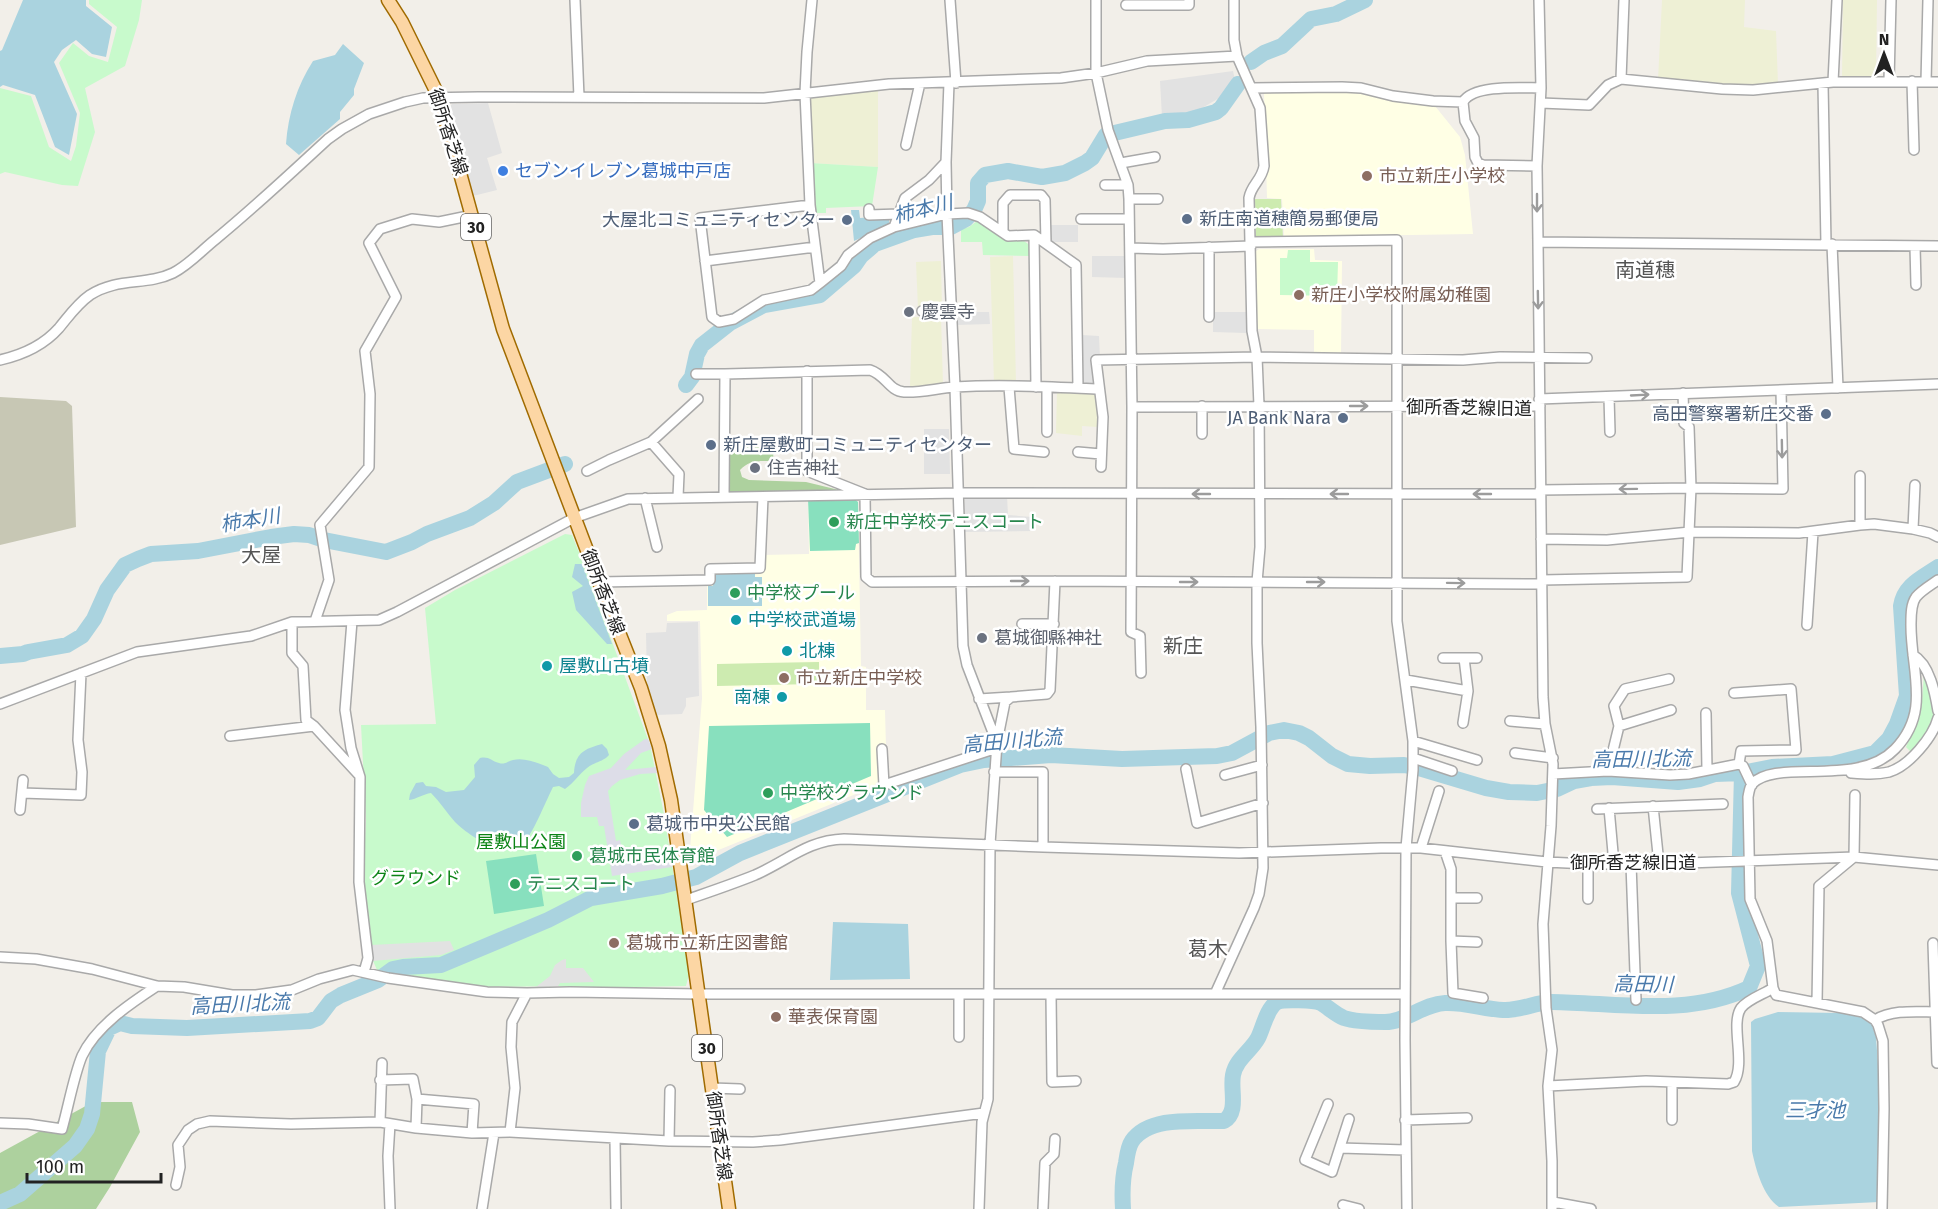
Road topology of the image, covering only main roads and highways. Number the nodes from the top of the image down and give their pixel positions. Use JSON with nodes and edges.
{"nodes":[{"id":1,"x":388,"y":0,"type":"edge"},
{"id":2,"x":729,"y":1209,"type":"edge"}],
"edges":[{"from":1,"to":2,"type":"main road","name":"御所香芝線","number":"30"}]}
